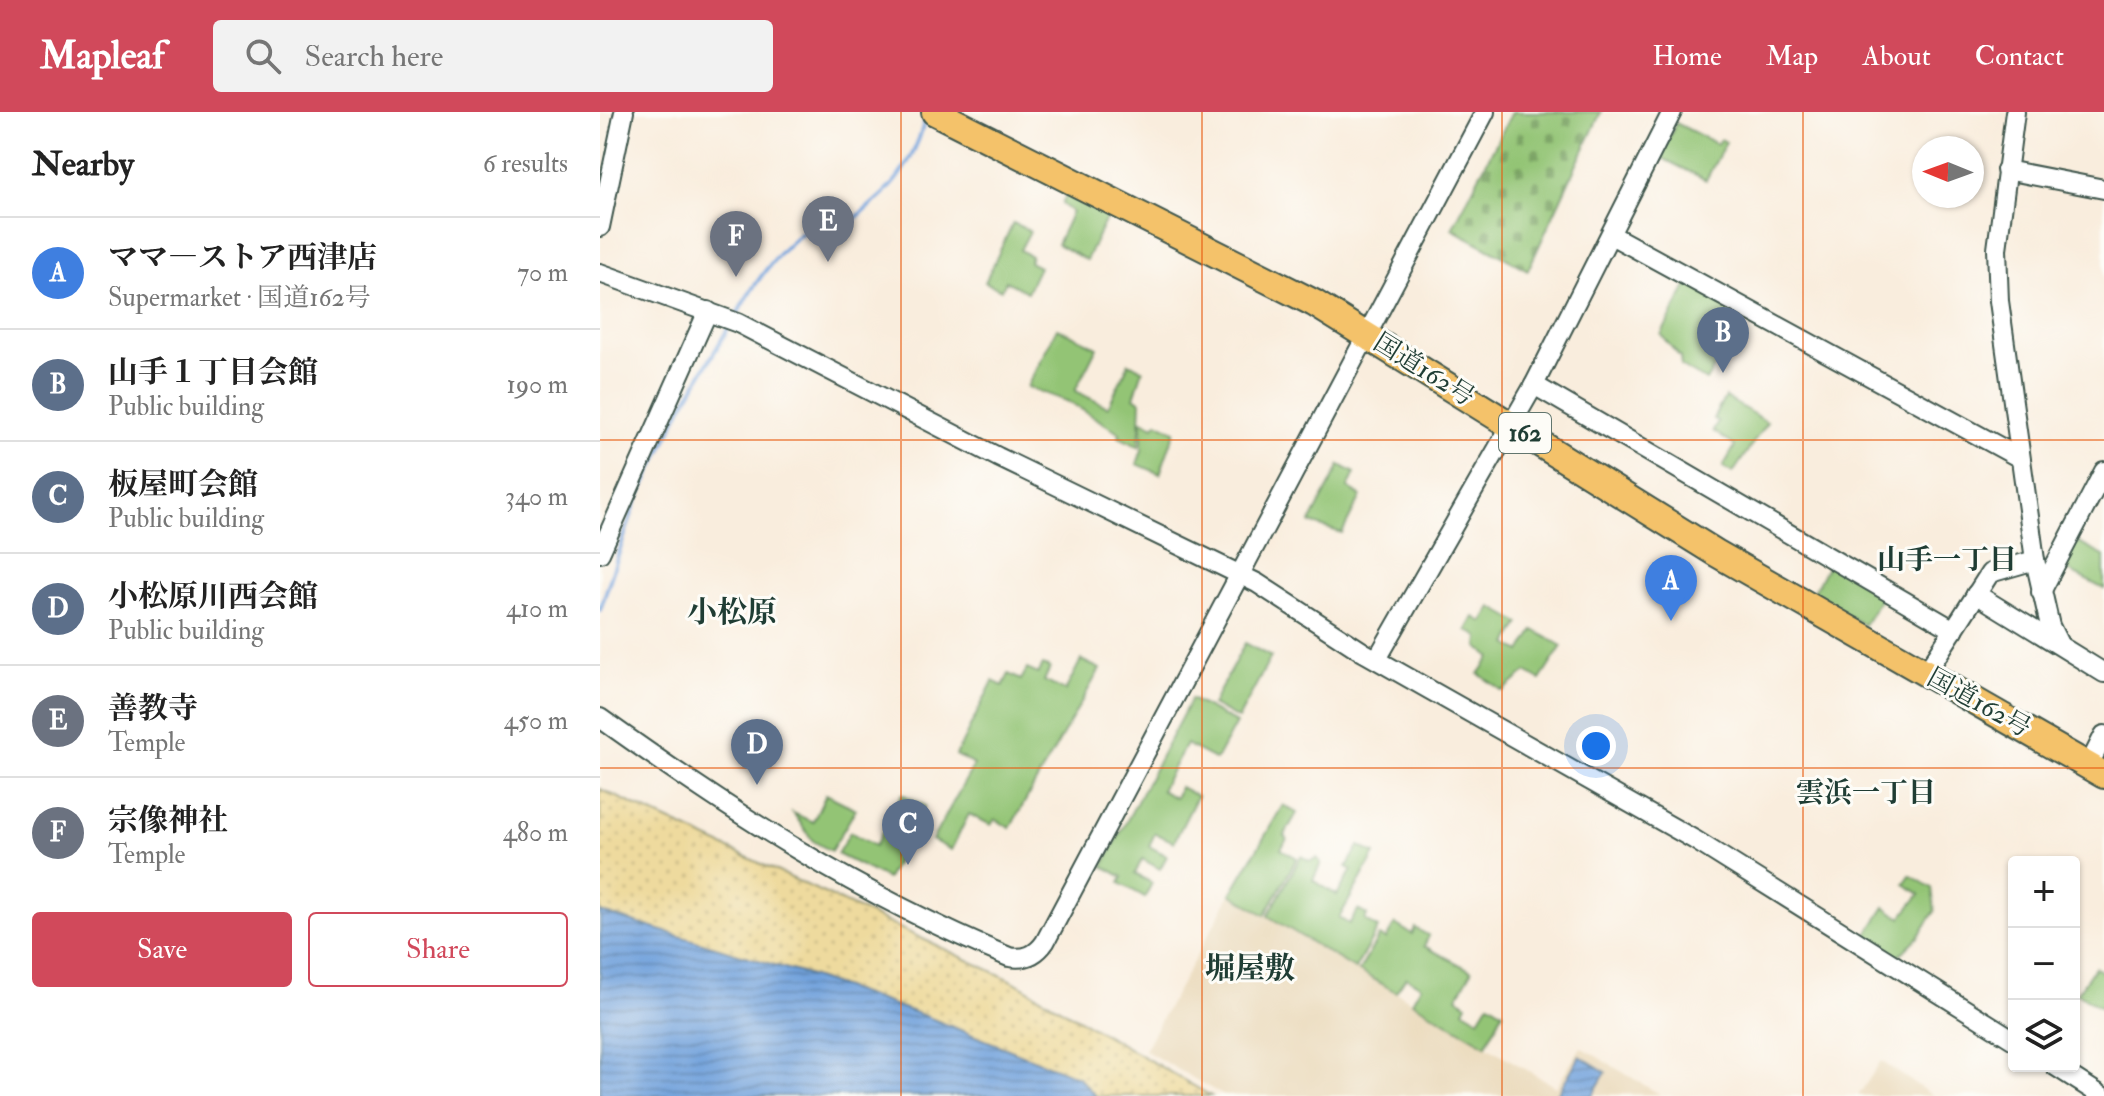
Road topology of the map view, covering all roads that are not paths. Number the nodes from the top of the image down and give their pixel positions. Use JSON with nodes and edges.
{"nodes":[{"id":1,"x":624,"y":112,"type":"edge"},
{"id":2,"x":935,"y":112,"type":"edge"},
{"id":3,"x":1485,"y":112,"type":"edge"},
{"id":4,"x":1672,"y":112,"type":"edge"},
{"id":5,"x":2015,"y":112,"type":"edge"},
{"id":6,"x":2006,"y":170,"type":"junction"},
{"id":7,"x":2104,"y":189,"type":"edge"},
{"id":8,"x":600,"y":227,"type":"edge"},
{"id":9,"x":1613,"y":236,"type":"junction"},
{"id":10,"x":600,"y":273,"type":"edge"},
{"id":11,"x":708,"y":311,"type":"junction"},
{"id":12,"x":1366,"y":334,"type":"junction"},
{"id":13,"x":1534,"y":385,"type":"junction"},
{"id":14,"x":1512,"y":424,"type":"junction"},
{"id":15,"x":2018,"y":457,"type":"junction"},
{"id":16,"x":2104,"y":471,"type":"edge"},
{"id":17,"x":600,"y":553,"type":"edge"},
{"id":18,"x":2035,"y":560,"type":"junction"},
{"id":19,"x":1239,"y":574,"type":"junction"},
{"id":20,"x":2041,"y":592,"type":"junction"},
{"id":21,"x":1976,"y":594,"type":"junction"},
{"id":22,"x":1954,"y":630,"type":"junction"},
{"id":23,"x":2059,"y":644,"type":"junction"},
{"id":24,"x":1377,"y":659,"type":"junction"},
{"id":25,"x":1926,"y":673,"type":"junction"},
{"id":26,"x":2104,"y":673,"type":"edge"},
{"id":27,"x":600,"y":718,"type":"edge"},
{"id":28,"x":2104,"y":735,"type":"edge"},
{"id":29,"x":2096,"y":770,"type":"edge"},
{"id":30,"x":2008,"y":1036,"type":"edge"},
{"id":31,"x":2064,"y":1072,"type":"edge"},
{"id":32,"x":2102,"y":1096,"type":"edge"}],
"edges":[{"from":1,"to":8,"type":"street"},
{"from":2,"to":12,"type":"highway","name":"国道162号","number":"162"},
{"from":3,"to":12,"type":"street"},
{"from":4,"to":9,"type":"street"},
{"from":5,"to":6,"type":"street"},
{"from":6,"to":7,"type":"street"},
{"from":6,"to":15,"type":"street"},
{"from":9,"to":13,"type":"street"},
{"from":9,"to":15,"type":"street"},
{"from":10,"to":11,"type":"street"},
{"from":11,"to":17,"type":"street"},
{"from":11,"to":19,"type":"street"},
{"from":12,"to":14,"type":"highway","name":"国道162号","number":"162"},
{"from":12,"to":19,"type":"street"},
{"from":13,"to":14,"type":"street"},
{"from":13,"to":22,"type":"street"},
{"from":14,"to":24,"type":"street"},
{"from":14,"to":25,"type":"highway","name":"国道162号","number":"162"},
{"from":15,"to":18,"type":"street"},
{"from":16,"to":20,"type":"street"},
{"from":18,"to":20,"type":"street"},
{"from":18,"to":21,"type":"street"},
{"from":19,"to":24,"type":"street"},
{"from":19,"to":27,"type":"street"},
{"from":20,"to":23,"type":"street"},
{"from":21,"to":22,"type":"street"},
{"from":21,"to":23,"type":"street"},
{"from":22,"to":25,"type":"street"},
{"from":23,"to":26,"type":"street"},
{"from":24,"to":30,"type":"street"},
{"from":25,"to":29,"type":"highway","name":"国道162号","number":"162"},
{"from":28,"to":29,"type":"street"},
{"from":31,"to":32,"type":"street"}]}
